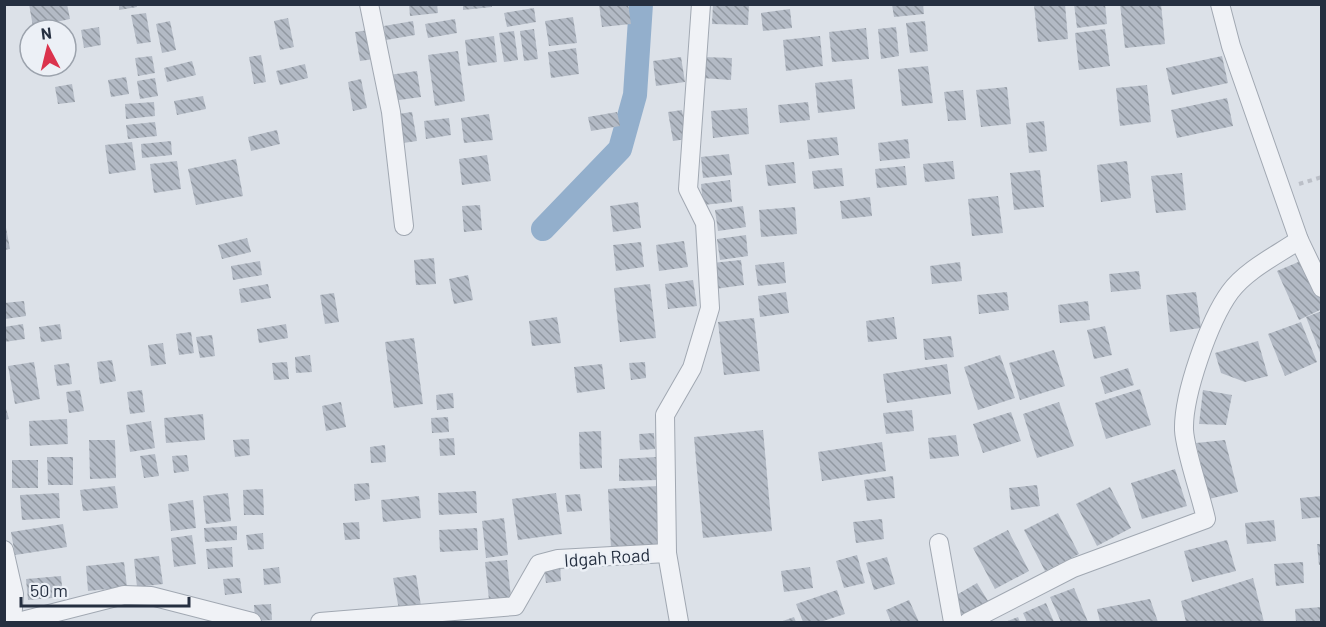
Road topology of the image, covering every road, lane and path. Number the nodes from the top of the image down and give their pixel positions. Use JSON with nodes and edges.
{"nodes":[{"id":1,"x":369,"y":4,"type":"edge"},
{"id":2,"x":701,"y":4,"type":"edge"},
{"id":3,"x":1220,"y":4,"type":"edge"},
{"id":4,"x":404,"y":226,"type":"dead end"},
{"id":5,"x":1299,"y":240,"type":"junction"},
{"id":6,"x":1322,"y":288,"type":"edge"},
{"id":7,"x":939,"y":543,"type":"dead end"},
{"id":8,"x":4,"y":550,"type":"edge"},
{"id":9,"x":667,"y":553,"type":"junction"},
{"id":10,"x":12,"y":622,"type":"edge"},
{"id":11,"x":18,"y":622,"type":"edge"},
{"id":12,"x":252,"y":622,"type":"edge"},
{"id":13,"x":320,"y":622,"type":"edge"},
{"id":14,"x":679,"y":622,"type":"edge"},
{"id":15,"x":953,"y":622,"type":"edge"},
{"id":16,"x":968,"y":622,"type":"edge"}],
"edges":[{"from":1,"to":4,"type":"street"},
{"from":2,"to":9,"type":"street"},
{"from":3,"to":5,"type":"street"},
{"from":5,"to":6,"type":"street"},
{"from":5,"to":16,"type":"street"},
{"from":7,"to":15,"type":"street"},
{"from":8,"to":10,"type":"street"},
{"from":9,"to":13,"type":"street","name":"Idgah Road"},
{"from":9,"to":14,"type":"street"},
{"from":11,"to":12,"type":"street"}]}
